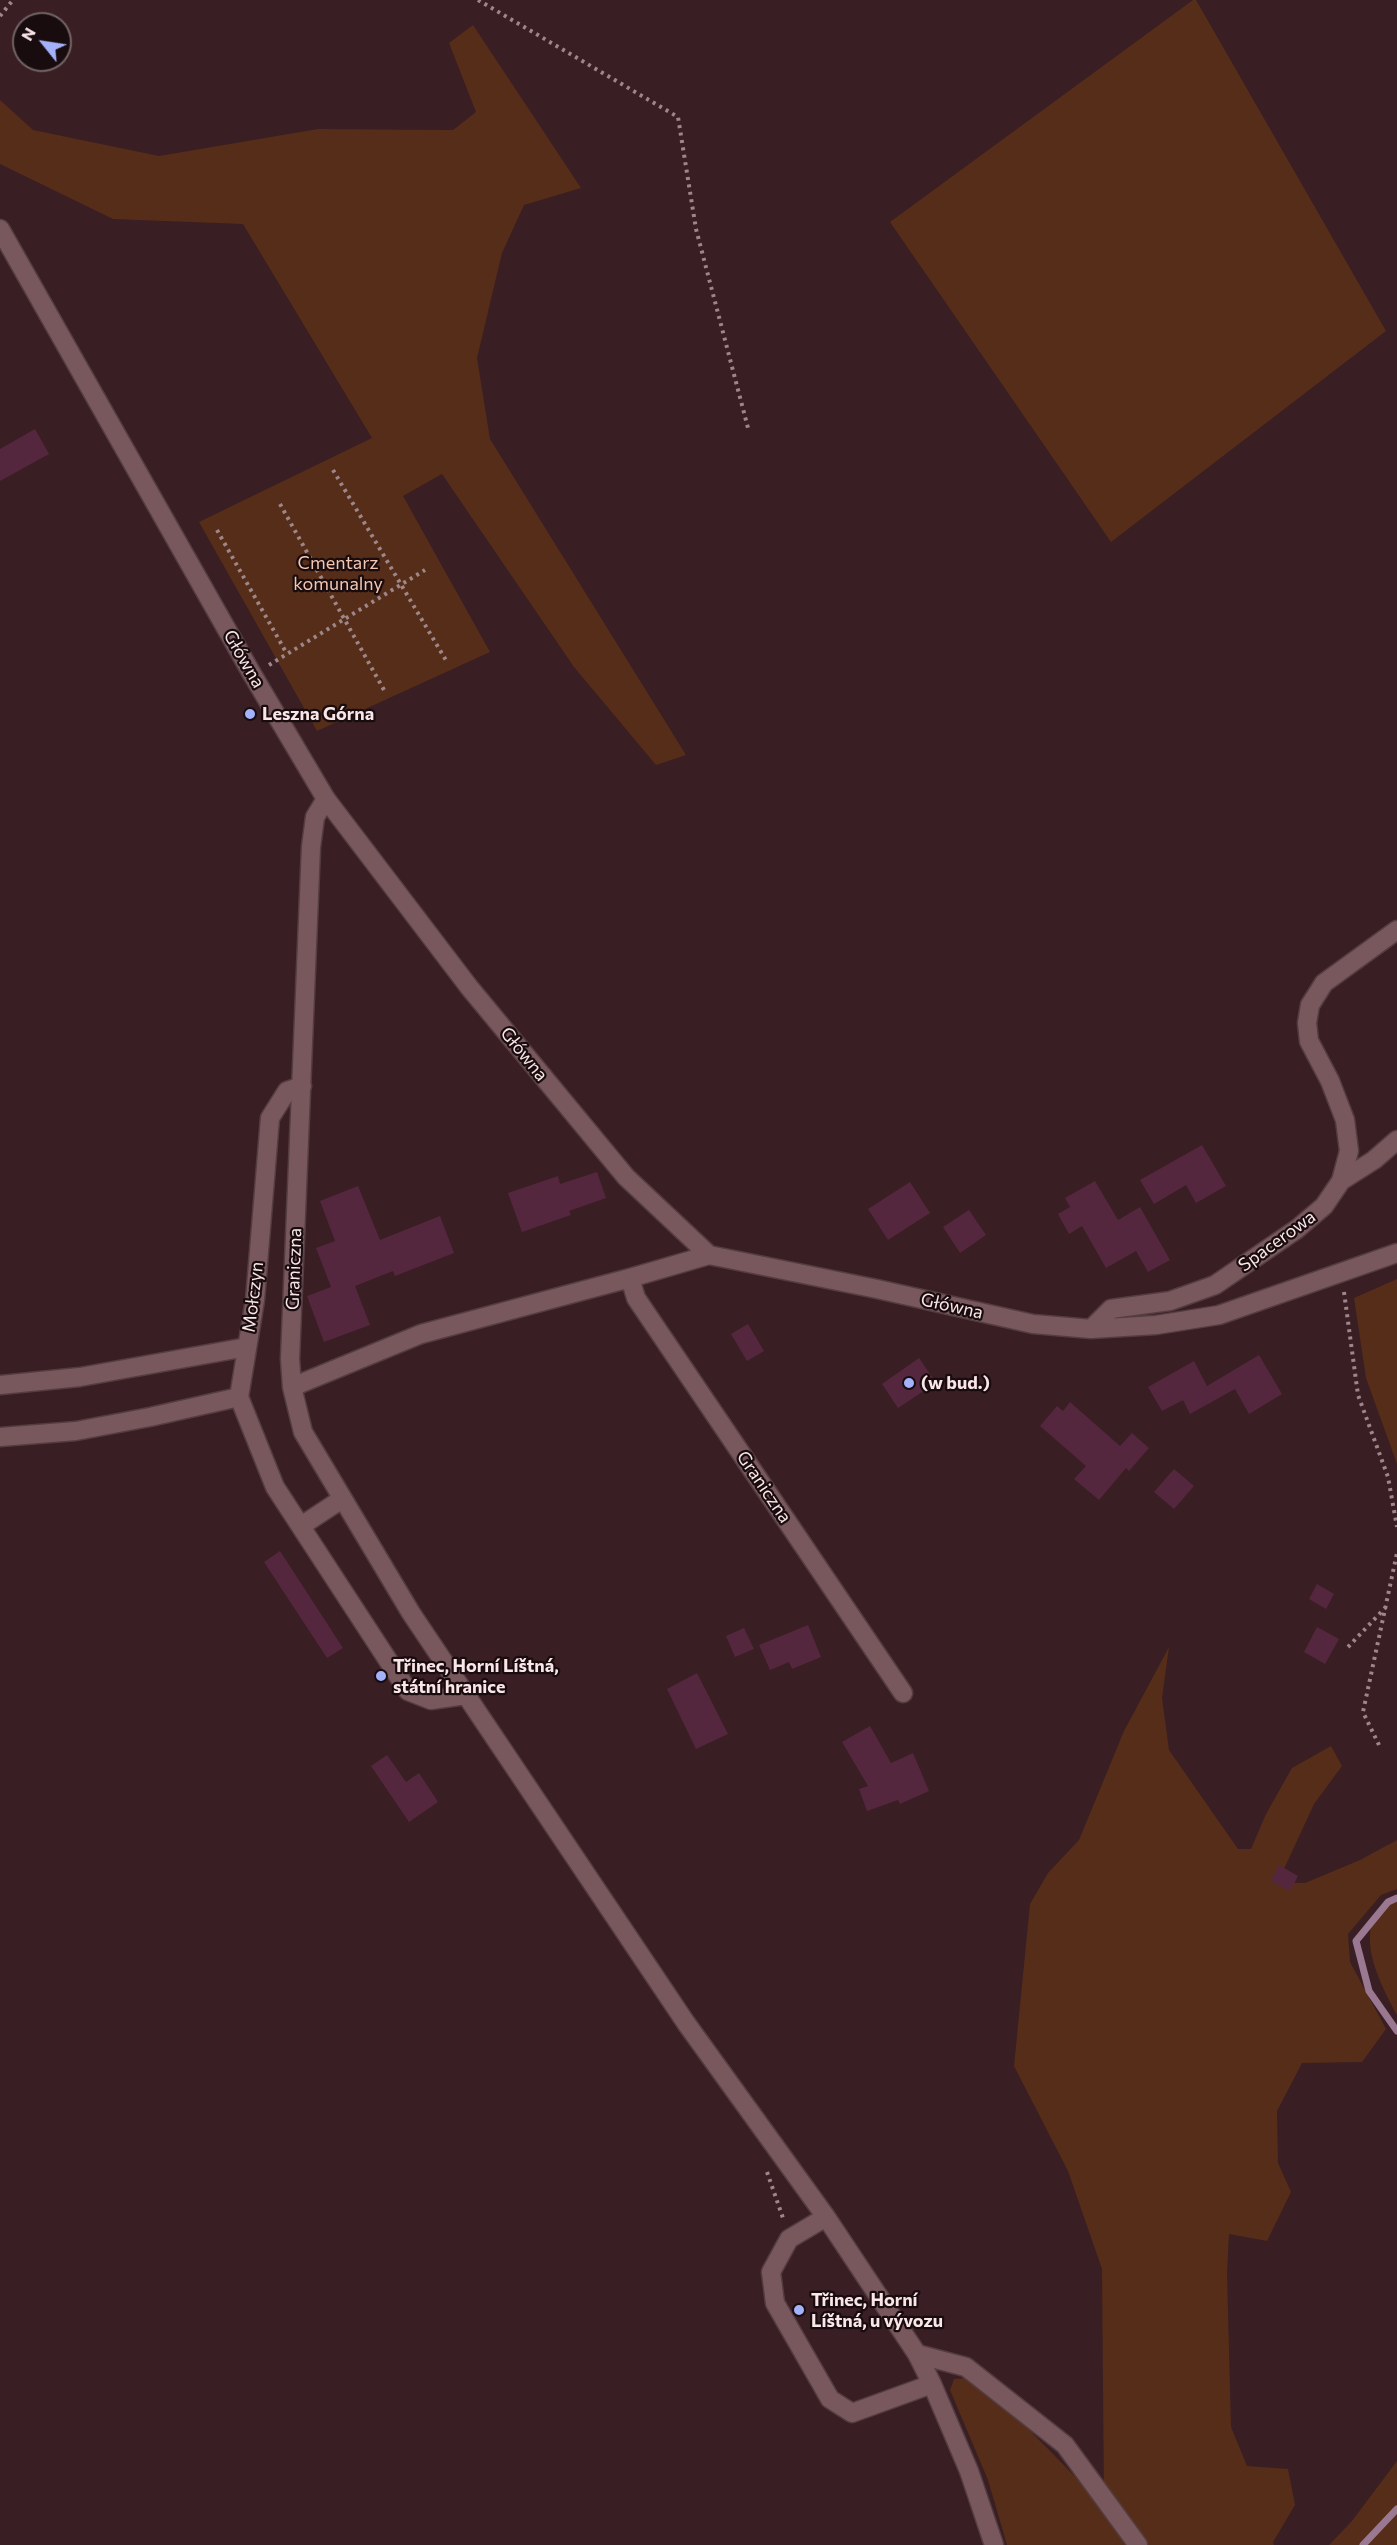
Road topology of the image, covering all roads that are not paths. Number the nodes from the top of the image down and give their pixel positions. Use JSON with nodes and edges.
{"nodes":[{"id":1,"x":0,"y":229,"type":"edge"},
{"id":2,"x":326,"y":799,"type":"junction"},
{"id":3,"x":1397,"y":930,"type":"edge"},
{"id":4,"x":302,"y":1086,"type":"junction"},
{"id":5,"x":1397,"y":1140,"type":"edge"},
{"id":6,"x":1341,"y":1181,"type":"junction"},
{"id":7,"x":1397,"y":1253,"type":"edge"},
{"id":8,"x":709,"y":1255,"type":"junction"},
{"id":9,"x":630,"y":1278,"type":"junction"},
{"id":10,"x":1091,"y":1329,"type":"junction"},
{"id":11,"x":247,"y":1347,"type":"junction"},
{"id":12,"x":0,"y":1385,"type":"edge"},
{"id":13,"x":292,"y":1387,"type":"junction"},
{"id":14,"x":238,"y":1397,"type":"junction"},
{"id":15,"x":0,"y":1437,"type":"edge"},
{"id":16,"x":342,"y":1499,"type":"junction"},
{"id":17,"x":302,"y":1526,"type":"junction"},
{"id":18,"x":903,"y":1693,"type":"dead end"},
{"id":19,"x":466,"y":1695,"type":"junction"},
{"id":20,"x":826,"y":2217,"type":"junction"},
{"id":21,"x":917,"y":2354,"type":"junction"},
{"id":22,"x":932,"y":2384,"type":"junction"},
{"id":23,"x":994,"y":2545,"type":"edge"},
{"id":24,"x":1137,"y":2545,"type":"edge"}],
"edges":[{"from":1,"to":2,"type":"street","name":"Główna"},
{"from":2,"to":4,"type":"street","name":"Graniczna"},
{"from":2,"to":8,"type":"street","name":"Główna"},
{"from":3,"to":6,"type":"street","name":"Spacerowa"},
{"from":4,"to":11,"type":"street","name":"Mołczyn"},
{"from":4,"to":13,"type":"street","name":"Graniczna"},
{"from":5,"to":6,"type":"street"},
{"from":6,"to":10,"type":"street","name":"Spacerowa"},
{"from":7,"to":10,"type":"street","name":"Główna"},
{"from":8,"to":9,"type":"street"},
{"from":8,"to":10,"type":"street","name":"Główna"},
{"from":9,"to":13,"type":"street"},
{"from":9,"to":18,"type":"street","name":"Graniczna"},
{"from":11,"to":12,"type":"street","name":"Mołczyn"},
{"from":11,"to":14,"type":"street"},
{"from":13,"to":16,"type":"street","name":"Graniczna"},
{"from":14,"to":15,"type":"street"},
{"from":14,"to":17,"type":"street"},
{"from":16,"to":17,"type":"street"},
{"from":16,"to":19,"type":"street","name":"Graniczna"},
{"from":17,"to":19,"type":"street"},
{"from":19,"to":20,"type":"street","name":"Graniczna"},
{"from":20,"to":21,"type":"street","name":"Graniczna"},
{"from":20,"to":22,"type":"street"},
{"from":21,"to":22,"type":"street","name":"Graniczna"},
{"from":21,"to":24,"type":"street"},
{"from":22,"to":23,"type":"street","name":"Graniczna"}]}
